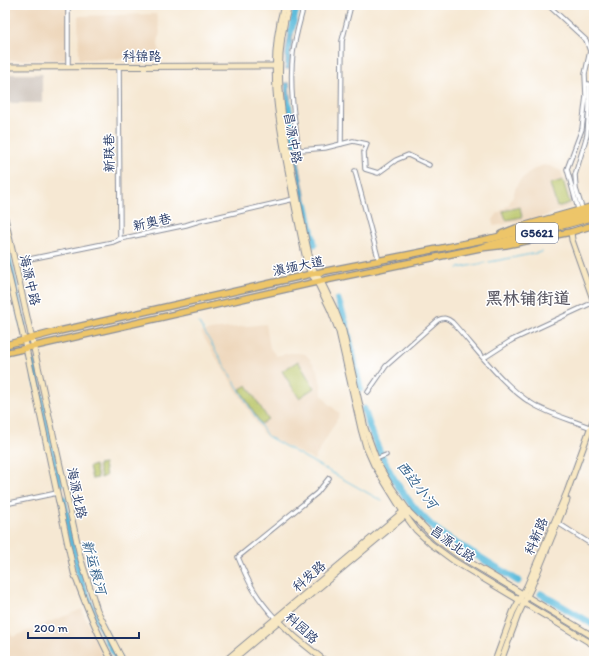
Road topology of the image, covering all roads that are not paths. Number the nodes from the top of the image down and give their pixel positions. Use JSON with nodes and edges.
{"nodes":[{"id":1,"x":68,"y":5,"type":"edge"},
{"id":2,"x":284,"y":5,"type":"edge"},
{"id":3,"x":289,"y":5,"type":"edge"},
{"id":4,"x":304,"y":5,"type":"edge"},
{"id":5,"x":351,"y":5,"type":"edge"},
{"id":6,"x":548,"y":5,"type":"edge"},
{"id":7,"x":5,"y":67,"type":"edge"},
{"id":8,"x":68,"y":67,"type":"junction"},
{"id":9,"x":119,"y":67,"type":"junction"},
{"id":10,"x":277,"y":67,"type":"junction"},
{"id":11,"x":588,"y":96,"type":"junction"},
{"id":12,"x":342,"y":144,"type":"junction"},
{"id":13,"x":299,"y":150,"type":"junction"},
{"id":14,"x":288,"y":151,"type":"junction"},
{"id":15,"x":429,"y":165,"type":"dead end"},
{"id":16,"x":355,"y":172,"type":"dead end"},
{"id":17,"x":294,"y":200,"type":"junction"},
{"id":18,"x":594,"y":206,"type":"edge"},
{"id":19,"x":580,"y":209,"type":"junction"},
{"id":20,"x":594,"y":211,"type":"edge"},
{"id":21,"x":594,"y":217,"type":"edge"},
{"id":22,"x":5,"y":218,"type":"edge"},
{"id":23,"x":594,"y":225,"type":"edge"},
{"id":24,"x":571,"y":232,"type":"junction"},
{"id":25,"x":120,"y":238,"type":"junction"},
{"id":26,"x":489,"y":239,"type":"junction"},
{"id":27,"x":480,"y":248,"type":"junction"},
{"id":28,"x":5,"y":260,"type":"edge"},
{"id":29,"x":379,"y":261,"type":"junction"},
{"id":30,"x":15,"y":262,"type":"junction"},
{"id":31,"x":313,"y":273,"type":"junction"},
{"id":32,"x":319,"y":281,"type":"junction"},
{"id":33,"x":594,"y":302,"type":"edge"},
{"id":34,"x":32,"y":338,"type":"junction"},
{"id":35,"x":24,"y":340,"type":"junction"},
{"id":36,"x":5,"y":345,"type":"edge"},
{"id":37,"x":34,"y":346,"type":"junction"},
{"id":38,"x":26,"y":348,"type":"junction"},
{"id":39,"x":5,"y":352,"type":"edge"},
{"id":40,"x":484,"y":358,"type":"junction"},
{"id":41,"x":368,"y":392,"type":"dead end"},
{"id":42,"x":594,"y":418,"type":"edge"},
{"id":43,"x":593,"y":428,"type":"edge"},
{"id":44,"x":385,"y":456,"type":"dead end"},
{"id":45,"x":377,"y":459,"type":"junction"},
{"id":46,"x":329,"y":478,"type":"dead end"},
{"id":47,"x":57,"y":493,"type":"junction"},
{"id":48,"x":5,"y":504,"type":"edge"},
{"id":49,"x":406,"y":512,"type":"junction"},
{"id":50,"x":558,"y":523,"type":"junction"},
{"id":51,"x":594,"y":546,"type":"edge"},
{"id":52,"x":525,"y":595,"type":"junction"},
{"id":53,"x":521,"y":602,"type":"junction"},
{"id":54,"x":278,"y":620,"type":"junction"},
{"id":55,"x":594,"y":637,"type":"edge"},
{"id":56,"x":594,"y":645,"type":"edge"},
{"id":57,"x":112,"y":661,"type":"edge"},
{"id":58,"x":123,"y":661,"type":"edge"},
{"id":59,"x":225,"y":661,"type":"edge"},
{"id":60,"x":231,"y":661,"type":"edge"},
{"id":61,"x":320,"y":661,"type":"edge"},
{"id":62,"x":325,"y":661,"type":"edge"},
{"id":63,"x":496,"y":661,"type":"edge"},
{"id":64,"x":501,"y":661,"type":"edge"}],
"edges":[{"from":1,"to":8,"type":"street"},
{"from":2,"to":10,"type":"main road","name":"昌源中路"},
{"from":3,"to":10,"type":"main road","name":"昌源中路"},
{"from":4,"to":13,"type":"street"},
{"from":5,"to":12,"type":"street"},
{"from":6,"to":11,"type":"street"},
{"from":7,"to":8,"type":"main road","name":"科锦路"},
{"from":8,"to":9,"type":"main road","name":"科锦路"},
{"from":9,"to":10,"type":"main road","name":"科锦路"},
{"from":9,"to":25,"type":"street","name":"新联巷"},
{"from":10,"to":14,"type":"main road","name":"昌源中路"},
{"from":10,"to":17,"type":"main road","name":"昌源中路"},
{"from":11,"to":19,"type":"street"},
{"from":11,"to":19,"type":"street"},
{"from":12,"to":13,"type":"street"},
{"from":12,"to":15,"type":"street"},
{"from":13,"to":14,"type":"street"},
{"from":14,"to":31,"type":"main road","name":"昌源中路"},
{"from":16,"to":29,"type":"street"},
{"from":17,"to":25,"type":"street","name":"新奥巷"},
{"from":17,"to":31,"type":"main road","name":"昌源中路"},
{"from":18,"to":19,"type":"main road","name":"滇缅大道"},
{"from":19,"to":26,"type":"main road","name":"滇缅大道"},
{"from":20,"to":26,"type":"highway","number":"G5621"},
{"from":21,"to":27,"type":"highway","number":"G5621"},
{"from":22,"to":30,"type":"main road","name":"海源中路"},
{"from":23,"to":24,"type":"main road","name":"滇缅大道"},
{"from":24,"to":27,"type":"main road","name":"滇缅大道"},
{"from":24,"to":33,"type":"main road"},
{"from":25,"to":30,"type":"street","name":"新奥巷"},
{"from":26,"to":29,"type":"main road","name":"滇缅大道"},
{"from":27,"to":32,"type":"main road","name":"滇缅大道"},
{"from":28,"to":35,"type":"main road","name":"海源中路"},
{"from":29,"to":31,"type":"main road","name":"滇缅大道"},
{"from":30,"to":34,"type":"main road","name":"海源中路"},
{"from":31,"to":32,"type":"main road","name":"昌源北路"},
{"from":31,"to":34,"type":"main road","name":"滇缅大道"},
{"from":32,"to":37,"type":"main road","name":"滇缅大道"},
{"from":32,"to":45,"type":"main road","name":"昌源北路"},
{"from":32,"to":49,"type":"main road","name":"昌源北路"},
{"from":33,"to":40,"type":"street"},
{"from":34,"to":35,"type":"main road","name":"滇缅大道"},
{"from":34,"to":37,"type":"main road","name":"海源中路"},
{"from":35,"to":36,"type":"main road","name":"滇缅大道"},
{"from":35,"to":38,"type":"main road","name":"海源中路"},
{"from":37,"to":38,"type":"main road","name":"滇缅大道"},
{"from":37,"to":58,"type":"main road","name":"海源北路"},
{"from":38,"to":39,"type":"main road","name":"滇缅大道"},
{"from":38,"to":47,"type":"main road","name":"海源北路"},
{"from":40,"to":41,"type":"street"},
{"from":40,"to":43,"type":"street"},
{"from":42,"to":43,"type":"main road","name":"科新路"},
{"from":43,"to":50,"type":"main road","name":"科新路"},
{"from":43,"to":52,"type":"main road","name":"科新路"},
{"from":44,"to":45,"type":"street"},
{"from":45,"to":49,"type":"main road","name":"昌源北路"},
{"from":46,"to":54,"type":"street"},
{"from":47,"to":48,"type":"street"},
{"from":47,"to":57,"type":"main road","name":"海源北路"},
{"from":49,"to":52,"type":"main road","name":"昌源北路"},
{"from":49,"to":53,"type":"main road","name":"昌源北路"},
{"from":49,"to":54,"type":"main road","name":"科发路"},
{"from":50,"to":51,"type":"street"},
{"from":50,"to":52,"type":"main road","name":"科新路"},
{"from":52,"to":53,"type":"main road","name":"科新路"},
{"from":52,"to":55,"type":"main road","name":"昌源北路"},
{"from":53,"to":56,"type":"main road","name":"昌源北路"},
{"from":53,"to":63,"type":"main road","name":"科新路"},
{"from":53,"to":64,"type":"main road","name":"科新路"},
{"from":54,"to":59,"type":"main road","name":"科发路"},
{"from":54,"to":60,"type":"main road","name":"科发路"},
{"from":54,"to":61,"type":"main road","name":"科园路"},
{"from":54,"to":62,"type":"main road","name":"科园路"}]}
